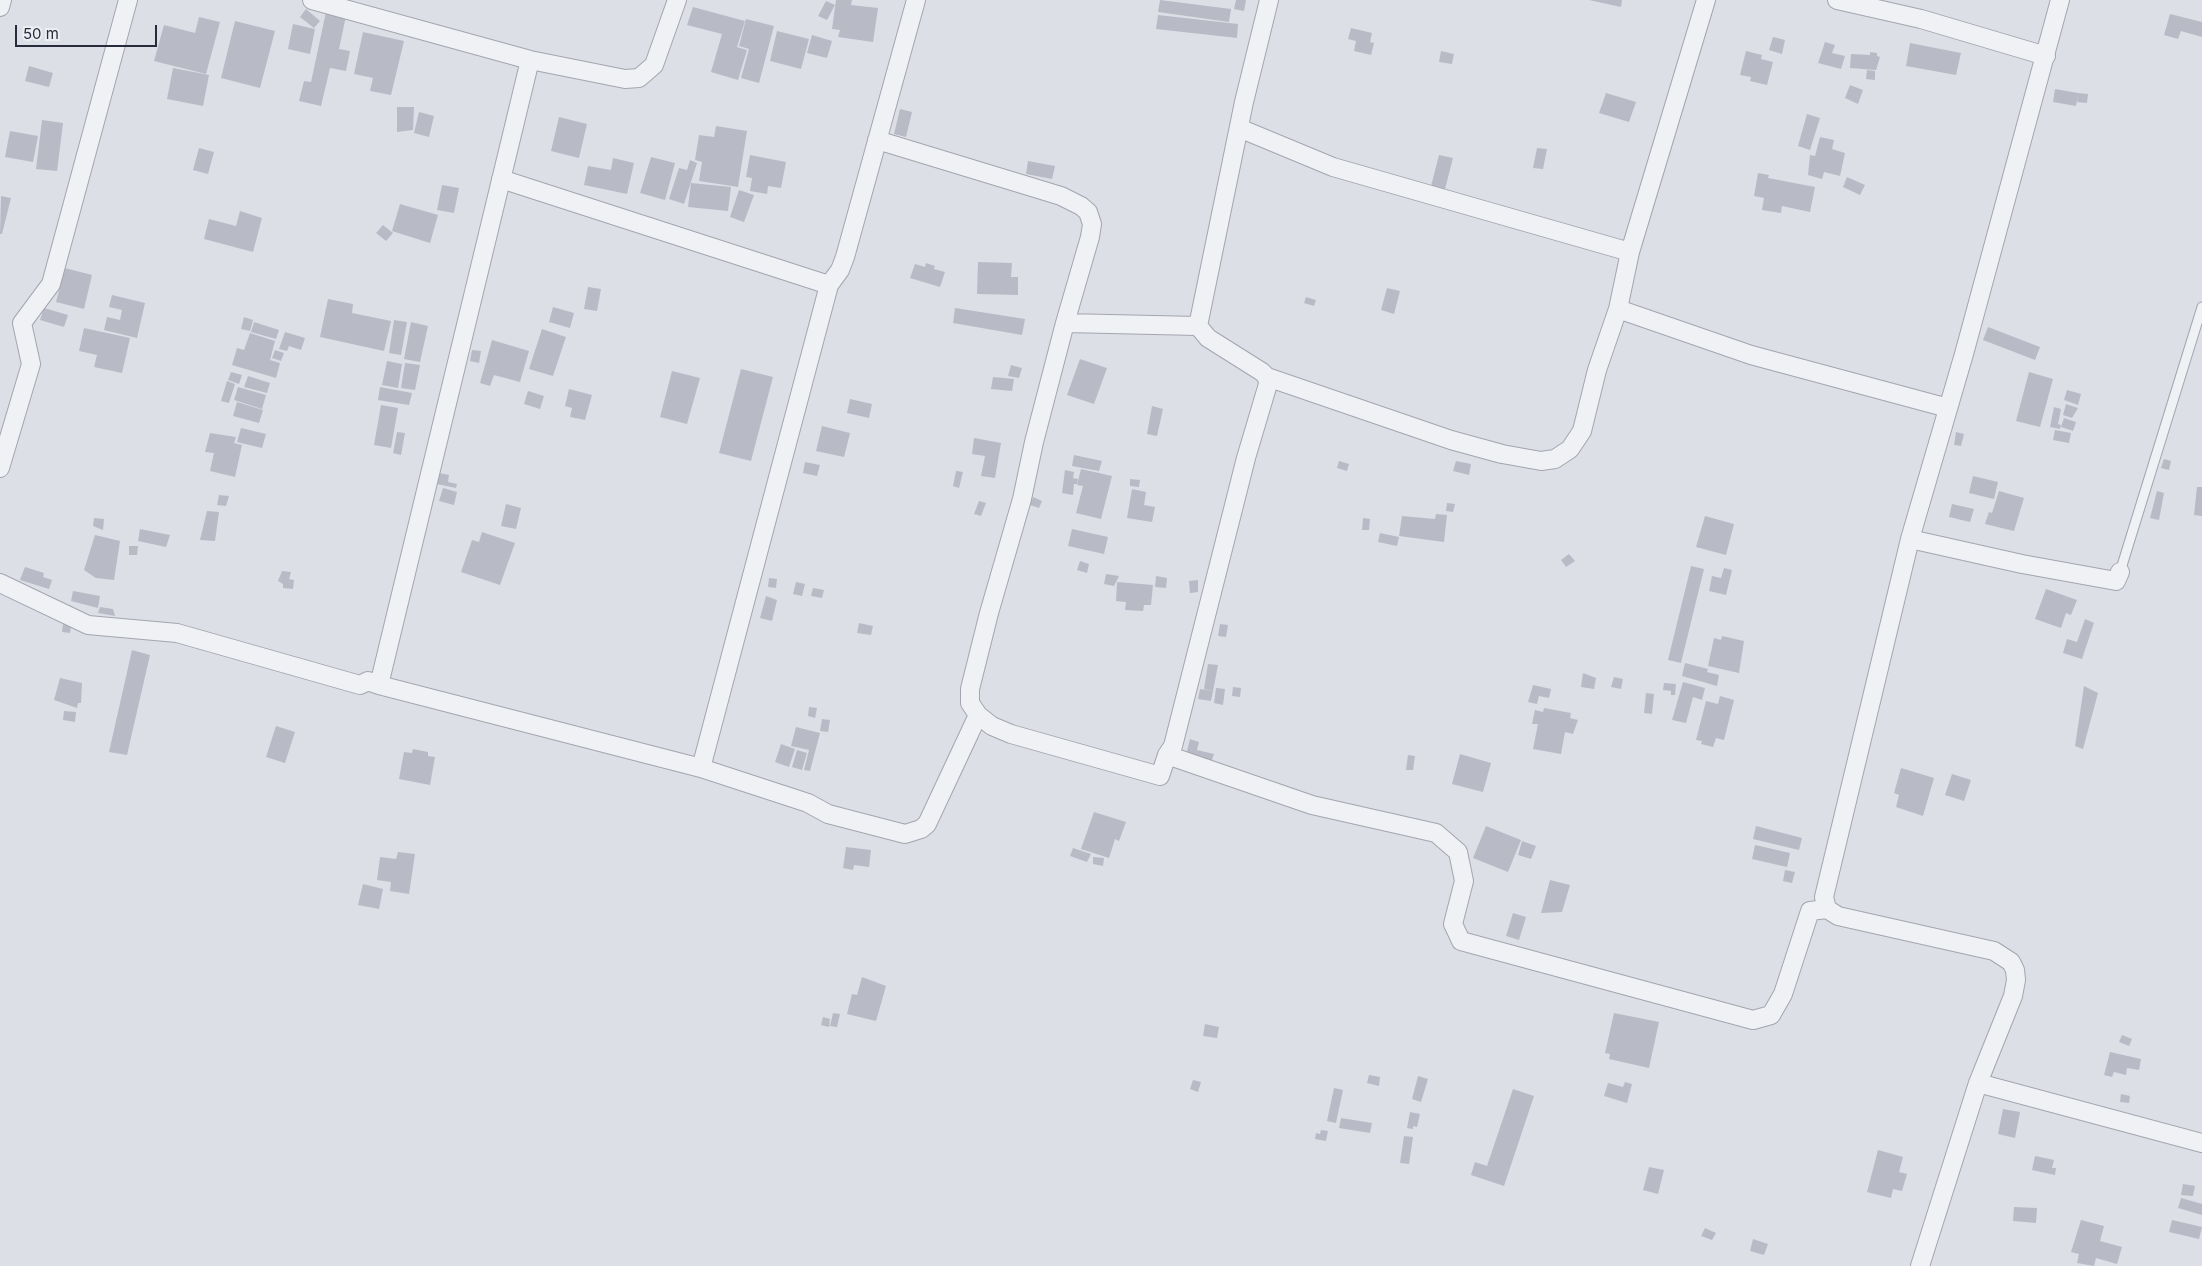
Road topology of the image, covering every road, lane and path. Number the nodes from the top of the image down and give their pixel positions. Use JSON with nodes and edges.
{"nodes":[{"id":1,"x":2,"y":0,"type":"edge"},
{"id":2,"x":128,"y":0,"type":"edge"},
{"id":3,"x":312,"y":0,"type":"edge"},
{"id":4,"x":677,"y":0,"type":"edge"},
{"id":5,"x":916,"y":0,"type":"edge"},
{"id":6,"x":1269,"y":0,"type":"edge"},
{"id":7,"x":1706,"y":0,"type":"edge"},
{"id":8,"x":1837,"y":0,"type":"edge"},
{"id":9,"x":2060,"y":0,"type":"edge"},
{"id":10,"x":0,"y":7,"type":"edge"},
{"id":11,"x":2046,"y":56,"type":"junction"},
{"id":12,"x":530,"y":60,"type":"junction"},
{"id":13,"x":1238,"y":128,"type":"junction"},
{"id":14,"x":877,"y":140,"type":"junction"},
{"id":15,"x":501,"y":179,"type":"junction"},
{"id":16,"x":1630,"y":252,"type":"junction"},
{"id":17,"x":829,"y":285,"type":"junction"},
{"id":18,"x":2202,"y":307,"type":"edge"},
{"id":19,"x":1618,"y":309,"type":"junction"},
{"id":20,"x":1065,"y":323,"type":"junction"},
{"id":21,"x":1198,"y":326,"type":"junction"},
{"id":22,"x":1267,"y":377,"type":"junction"},
{"id":23,"x":1948,"y":408,"type":"junction"},
{"id":24,"x":1,"y":462,"type":"edge"},
{"id":25,"x":1910,"y":539,"type":"junction"},
{"id":26,"x":2120,"y":572,"type":"joint"},
{"id":27,"x":0,"y":583,"type":"edge"},
{"id":28,"x":378,"y":685,"type":"junction"},
{"id":29,"x":978,"y":714,"type":"junction"},
{"id":30,"x":1167,"y":755,"type":"junction"},
{"id":31,"x":701,"y":768,"type":"junction"},
{"id":32,"x":1827,"y":909,"type":"junction"},
{"id":33,"x":1978,"y":1082,"type":"junction"},
{"id":34,"x":2202,"y":1143,"type":"edge"},
{"id":35,"x":1920,"y":1266,"type":"edge"}],
"edges":[{"from":1,"to":10,"type":"street"},
{"from":2,"to":24,"type":"street"},
{"from":3,"to":12,"type":"street"},
{"from":4,"to":12,"type":"street"},
{"from":5,"to":14,"type":"street"},
{"from":6,"to":13,"type":"street"},
{"from":7,"to":16,"type":"street"},
{"from":8,"to":11,"type":"street"},
{"from":9,"to":11,"type":"street"},
{"from":11,"to":23,"type":"street"},
{"from":12,"to":15,"type":"street"},
{"from":13,"to":16,"type":"street"},
{"from":13,"to":21,"type":"street"},
{"from":14,"to":17,"type":"street"},
{"from":14,"to":20,"type":"street"},
{"from":15,"to":17,"type":"street"},
{"from":15,"to":28,"type":"street"},
{"from":16,"to":19,"type":"street"},
{"from":17,"to":31,"type":"street"},
{"from":18,"to":26,"type":"lane"},
{"from":19,"to":22,"type":"street"},
{"from":19,"to":23,"type":"street"},
{"from":20,"to":21,"type":"street"},
{"from":20,"to":29,"type":"street"},
{"from":21,"to":22,"type":"street"},
{"from":22,"to":30,"type":"street"},
{"from":23,"to":25,"type":"street"},
{"from":25,"to":26,"type":"street"},
{"from":25,"to":32,"type":"street"},
{"from":27,"to":28,"type":"street"},
{"from":28,"to":31,"type":"street"},
{"from":29,"to":30,"type":"street"},
{"from":29,"to":31,"type":"street"},
{"from":30,"to":32,"type":"street"},
{"from":32,"to":33,"type":"street"},
{"from":33,"to":34,"type":"street"},
{"from":33,"to":35,"type":"street"}]}
